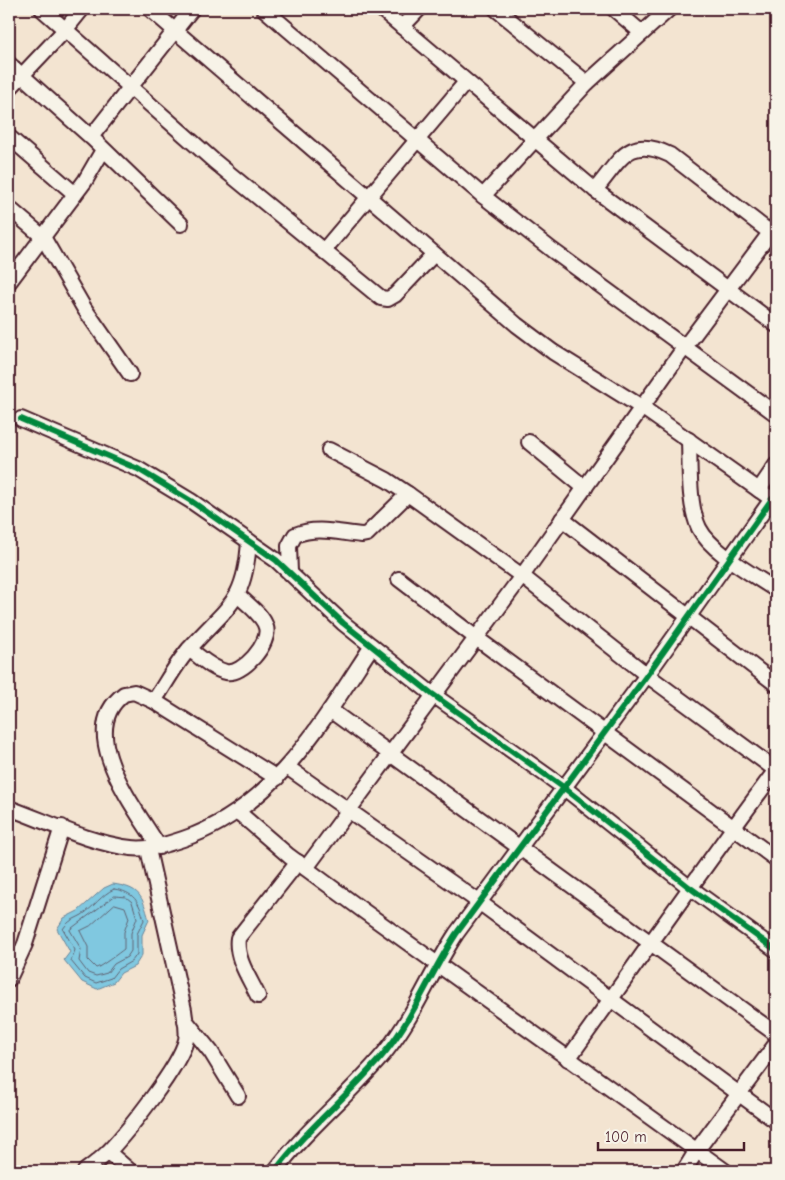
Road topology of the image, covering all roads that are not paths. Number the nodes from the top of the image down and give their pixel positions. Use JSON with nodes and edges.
{"nodes":[{"id":1,"x":42,"y":9,"type":"edge"},
{"id":2,"x":82,"y":9,"type":"edge"},
{"id":3,"x":150,"y":9,"type":"edge"},
{"id":4,"x":192,"y":9,"type":"edge"},
{"id":5,"x":264,"y":9,"type":"edge"},
{"id":6,"x":381,"y":9,"type":"edge"},
{"id":7,"x":419,"y":9,"type":"edge"},
{"id":8,"x":496,"y":9,"type":"edge"},
{"id":9,"x":614,"y":9,"type":"edge"},
{"id":10,"x":669,"y":9,"type":"edge"},
{"id":11,"x":402,"y":27,"type":"junction"},
{"id":12,"x":65,"y":30,"type":"junction"},
{"id":13,"x":174,"y":30,"type":"junction"},
{"id":14,"x":642,"y":33,"type":"junction"},
{"id":15,"x":9,"y":64,"type":"edge"},
{"id":16,"x":21,"y":76,"type":"junction"},
{"id":17,"x":466,"y":82,"type":"junction"},
{"id":18,"x":587,"y":83,"type":"junction"},
{"id":19,"x":132,"y":86,"type":"junction"},
{"id":20,"x":9,"y":89,"type":"edge"},
{"id":21,"x":9,"y":137,"type":"edge"},
{"id":22,"x":91,"y":137,"type":"junction"},
{"id":23,"x":417,"y":139,"type":"junction"},
{"id":24,"x":534,"y":139,"type":"junction"},
{"id":25,"x":104,"y":150,"type":"junction"},
{"id":26,"x":595,"y":190,"type":"junction"},
{"id":27,"x":75,"y":194,"type":"junction"},
{"id":28,"x":484,"y":196,"type":"junction"},
{"id":29,"x":369,"y":197,"type":"junction"},
{"id":30,"x":9,"y":208,"type":"edge"},
{"id":31,"x":182,"y":224,"type":"dead end"},
{"id":32,"x":774,"y":231,"type":"edge"},
{"id":33,"x":43,"y":237,"type":"junction"},
{"id":34,"x":325,"y":249,"type":"junction"},
{"id":35,"x":434,"y":254,"type":"junction"},
{"id":36,"x":9,"y":279,"type":"edge"},
{"id":37,"x":729,"y":290,"type":"junction"},
{"id":38,"x":776,"y":326,"type":"edge"},
{"id":39,"x":684,"y":348,"type":"junction"},
{"id":40,"x":130,"y":374,"type":"dead end"},
{"id":41,"x":643,"y":408,"type":"junction"},
{"id":42,"x":776,"y":414,"type":"edge"},
{"id":43,"x":21,"y":419,"type":"dead end"},
{"id":44,"x":689,"y":440,"type":"junction"},
{"id":45,"x":529,"y":442,"type":"dead end"},
{"id":46,"x":329,"y":450,"type":"dead end"},
{"id":47,"x":776,"y":465,"type":"edge"},
{"id":48,"x":585,"y":488,"type":"junction"},
{"id":49,"x":759,"y":490,"type":"junction"},
{"id":50,"x":408,"y":494,"type":"junction"},
{"id":51,"x":774,"y":500,"type":"edge"},
{"id":52,"x":562,"y":519,"type":"junction"},
{"id":53,"x":249,"y":541,"type":"junction"},
{"id":54,"x":730,"y":558,"type":"junction"},
{"id":55,"x":290,"y":572,"type":"junction"},
{"id":56,"x":522,"y":576,"type":"junction"},
{"id":57,"x":399,"y":579,"type":"dead end"},
{"id":58,"x":776,"y":590,"type":"edge"},
{"id":59,"x":238,"y":595,"type":"junction"},
{"id":60,"x":689,"y":616,"type":"junction"},
{"id":61,"x":474,"y":637,"type":"junction"},
{"id":62,"x":372,"y":646,"type":"junction"},
{"id":63,"x":189,"y":649,"type":"junction"},
{"id":64,"x":647,"y":675,"type":"junction"},
{"id":65,"x":776,"y":684,"type":"edge"},
{"id":66,"x":432,"y":694,"type":"junction"},
{"id":67,"x":154,"y":701,"type":"junction"},
{"id":68,"x":330,"y":710,"type":"junction"},
{"id":69,"x":604,"y":731,"type":"junction"},
{"id":70,"x":391,"y":753,"type":"junction"},
{"id":71,"x":287,"y":767,"type":"junction"},
{"id":72,"x":776,"y":770,"type":"edge"},
{"id":73,"x":277,"y":778,"type":"junction"},
{"id":74,"x":563,"y":787,"type":"junction"},
{"id":75,"x":9,"y":808,"type":"edge"},
{"id":76,"x":238,"y":812,"type":"junction"},
{"id":77,"x":348,"y":812,"type":"junction"},
{"id":78,"x":734,"y":826,"type":"junction"},
{"id":79,"x":62,"y":828,"type":"junction"},
{"id":80,"x":520,"y":846,"type":"junction"},
{"id":81,"x":154,"y":848,"type":"junction"},
{"id":82,"x":776,"y":859,"type":"edge"},
{"id":83,"x":302,"y":865,"type":"junction"},
{"id":84,"x":689,"y":887,"type":"junction"},
{"id":85,"x":479,"y":902,"type":"junction"},
{"id":86,"x":652,"y":943,"type":"junction"},
{"id":87,"x":776,"y":950,"type":"edge"},
{"id":88,"x":436,"y":963,"type":"junction"},
{"id":89,"x":9,"y":979,"type":"edge"},
{"id":90,"x":258,"y":996,"type":"dead end"},
{"id":91,"x":611,"y":999,"type":"junction"},
{"id":92,"x":186,"y":1020,"type":"junction"},
{"id":93,"x":776,"y":1034,"type":"edge"},
{"id":94,"x":776,"y":1044,"type":"edge"},
{"id":95,"x":568,"y":1059,"type":"junction"},
{"id":96,"x":738,"y":1094,"type":"junction"},
{"id":97,"x":238,"y":1096,"type":"dead end"},
{"id":98,"x":776,"y":1121,"type":"edge"},
{"id":99,"x":697,"y":1150,"type":"junction"},
{"id":100,"x":108,"y":1152,"type":"junction"},
{"id":101,"x":85,"y":1171,"type":"edge"},
{"id":102,"x":130,"y":1171,"type":"edge"},
{"id":103,"x":276,"y":1171,"type":"edge"},
{"id":104,"x":684,"y":1171,"type":"edge"},
{"id":105,"x":725,"y":1171,"type":"edge"}],
"edges":[{"from":1,"to":12,"type":"street"},
{"from":2,"to":12,"type":"street"},
{"from":3,"to":13,"type":"street"},
{"from":4,"to":13,"type":"street"},
{"from":5,"to":23,"type":"street"},
{"from":6,"to":11,"type":"street"},
{"from":7,"to":11,"type":"street"},
{"from":8,"to":18,"type":"street"},
{"from":9,"to":14,"type":"street"},
{"from":10,"to":14,"type":"street"},
{"from":11,"to":17,"type":"street"},
{"from":12,"to":16,"type":"street"},
{"from":12,"to":19,"type":"street"},
{"from":13,"to":19,"type":"street"},
{"from":13,"to":29,"type":"street"},
{"from":14,"to":18,"type":"street"},
{"from":15,"to":16,"type":"street"},
{"from":16,"to":20,"type":"street"},
{"from":16,"to":22,"type":"street"},
{"from":17,"to":23,"type":"street"},
{"from":17,"to":24,"type":"street"},
{"from":18,"to":24,"type":"street"},
{"from":19,"to":22,"type":"street"},
{"from":19,"to":34,"type":"street"},
{"from":21,"to":27,"type":"street"},
{"from":22,"to":25,"type":"street"},
{"from":23,"to":28,"type":"street"},
{"from":23,"to":29,"type":"street"},
{"from":24,"to":26,"type":"street"},
{"from":24,"to":28,"type":"street"},
{"from":25,"to":27,"type":"street"},
{"from":25,"to":31,"type":"street"},
{"from":26,"to":32,"type":"street"},
{"from":26,"to":37,"type":"street"},
{"from":27,"to":33,"type":"street"},
{"from":28,"to":39,"type":"street"},
{"from":29,"to":34,"type":"street"},
{"from":29,"to":35,"type":"street"},
{"from":30,"to":33,"type":"street"},
{"from":32,"to":37,"type":"street"},
{"from":33,"to":36,"type":"street"},
{"from":33,"to":40,"type":"street"},
{"from":34,"to":35,"type":"street"},
{"from":35,"to":41,"type":"street"},
{"from":37,"to":38,"type":"street"},
{"from":37,"to":39,"type":"street"},
{"from":39,"to":41,"type":"street"},
{"from":39,"to":42,"type":"street"},
{"from":41,"to":44,"type":"street"},
{"from":41,"to":48,"type":"street"},
{"from":43,"to":53,"type":"street"},
{"from":44,"to":49,"type":"street"},
{"from":44,"to":54,"type":"street"},
{"from":45,"to":48,"type":"street"},
{"from":46,"to":50,"type":"street"},
{"from":47,"to":49,"type":"street"},
{"from":48,"to":52,"type":"street"},
{"from":49,"to":51,"type":"street"},
{"from":50,"to":55,"type":"street"},
{"from":50,"to":56,"type":"street"},
{"from":51,"to":54,"type":"street"},
{"from":52,"to":56,"type":"street"},
{"from":52,"to":60,"type":"street"},
{"from":53,"to":55,"type":"street"},
{"from":53,"to":59,"type":"street"},
{"from":54,"to":58,"type":"street"},
{"from":54,"to":60,"type":"street"},
{"from":55,"to":62,"type":"street"},
{"from":56,"to":61,"type":"street"},
{"from":56,"to":64,"type":"street"},
{"from":57,"to":61,"type":"street"},
{"from":59,"to":63,"type":"street"},
{"from":59,"to":63,"type":"street"},
{"from":60,"to":64,"type":"street"},
{"from":60,"to":65,"type":"street"},
{"from":61,"to":66,"type":"street"},
{"from":61,"to":69,"type":"street"},
{"from":62,"to":66,"type":"street"},
{"from":62,"to":68,"type":"street"},
{"from":63,"to":67,"type":"street"},
{"from":64,"to":69,"type":"street"},
{"from":64,"to":72,"type":"street"},
{"from":66,"to":70,"type":"street"},
{"from":66,"to":74,"type":"street"},
{"from":67,"to":73,"type":"street"},
{"from":67,"to":81,"type":"street"},
{"from":68,"to":70,"type":"street"},
{"from":68,"to":71,"type":"street"},
{"from":69,"to":74,"type":"street"},
{"from":69,"to":78,"type":"street"},
{"from":70,"to":77,"type":"street"},
{"from":70,"to":80,"type":"street"},
{"from":71,"to":73,"type":"street"},
{"from":71,"to":77,"type":"street"},
{"from":72,"to":78,"type":"street"},
{"from":73,"to":76,"type":"street"},
{"from":74,"to":80,"type":"street"},
{"from":74,"to":84,"type":"street"},
{"from":75,"to":79,"type":"street"},
{"from":76,"to":81,"type":"street"},
{"from":76,"to":83,"type":"street"},
{"from":77,"to":83,"type":"street"},
{"from":77,"to":85,"type":"street"},
{"from":78,"to":82,"type":"street"},
{"from":78,"to":84,"type":"street"},
{"from":79,"to":81,"type":"street"},
{"from":79,"to":89,"type":"street"},
{"from":80,"to":85,"type":"street"},
{"from":80,"to":86,"type":"street"},
{"from":81,"to":92,"type":"street"},
{"from":83,"to":88,"type":"street"},
{"from":83,"to":90,"type":"street"},
{"from":84,"to":86,"type":"street"},
{"from":84,"to":87,"type":"street"},
{"from":85,"to":88,"type":"street"},
{"from":85,"to":91,"type":"street"},
{"from":86,"to":91,"type":"street"},
{"from":86,"to":93,"type":"street"},
{"from":88,"to":95,"type":"street"},
{"from":88,"to":103,"type":"street"},
{"from":91,"to":95,"type":"street"},
{"from":91,"to":96,"type":"street"},
{"from":92,"to":97,"type":"street"},
{"from":92,"to":100,"type":"street"},
{"from":94,"to":96,"type":"street"},
{"from":95,"to":99,"type":"street"},
{"from":96,"to":98,"type":"street"},
{"from":96,"to":99,"type":"street"},
{"from":99,"to":104,"type":"street"},
{"from":99,"to":105,"type":"street"},
{"from":100,"to":101,"type":"street"},
{"from":100,"to":102,"type":"street"}]}
